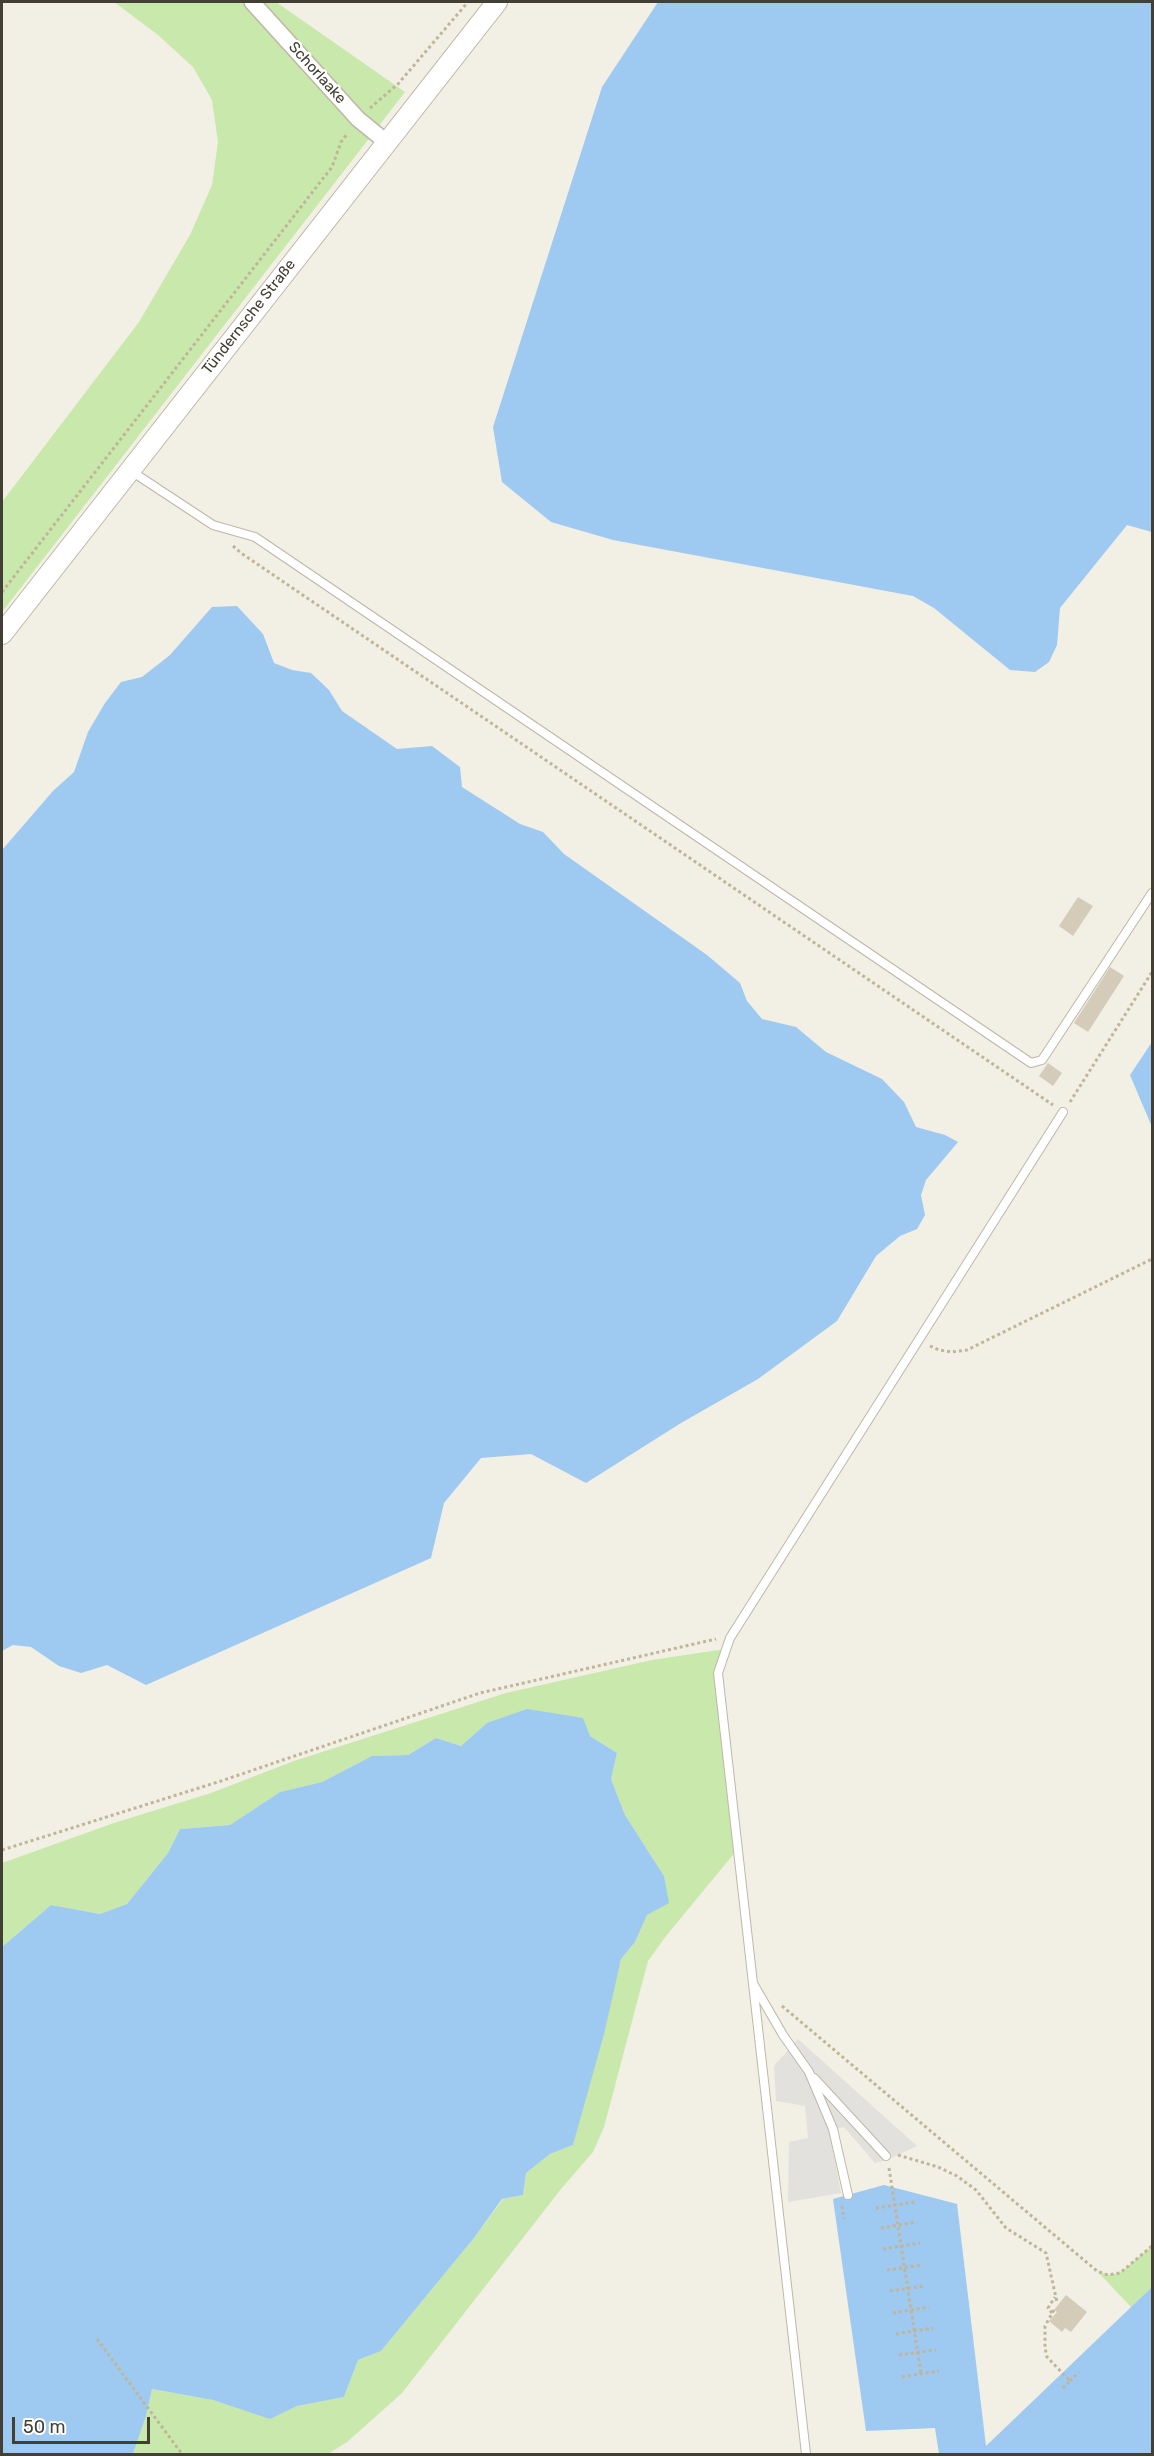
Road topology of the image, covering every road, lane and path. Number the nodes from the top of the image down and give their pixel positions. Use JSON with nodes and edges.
{"nodes":[{"id":1,"x":252,"y":2,"type":"edge"},
{"id":2,"x":468,"y":2,"type":"edge"},
{"id":3,"x":496,"y":2,"type":"edge"},
{"id":4,"x":358,"y":119,"type":"junction"},
{"id":5,"x":385,"y":141,"type":"junction"},
{"id":6,"x":130,"y":470,"type":"junction"},
{"id":7,"x":213,"y":525,"type":"junction"},
{"id":8,"x":2,"y":592,"type":"edge"},
{"id":9,"x":2,"y":634,"type":"edge"},
{"id":10,"x":1152,"y":893,"type":"edge"},
{"id":11,"x":1152,"y":972,"type":"edge"},
{"id":12,"x":1063,"y":1112,"type":"junction"},
{"id":13,"x":1152,"y":1259,"type":"edge"},
{"id":14,"x":917,"y":1339,"type":"junction"},
{"id":15,"x":730,"y":1638,"type":"junction"},
{"id":16,"x":2,"y":1850,"type":"edge"},
{"id":17,"x":752,"y":1981,"type":"junction"},
{"id":18,"x":778,"y":2003,"type":"dead end"},
{"id":19,"x":809,"y":2072,"type":"junction"},
{"id":20,"x":886,"y":2156,"type":"joint"},
{"id":21,"x":890,"y":2175,"type":"dead end"},
{"id":22,"x":848,"y":2195,"type":"dead end"},
{"id":23,"x":916,"y":2202,"type":"dead end"},
{"id":24,"x":896,"y":2205,"type":"junction"},
{"id":25,"x":876,"y":2208,"type":"dead end"},
{"id":26,"x":916,"y":2222,"type":"dead end"},
{"id":27,"x":899,"y":2225,"type":"junction"},
{"id":28,"x":881,"y":2228,"type":"dead end"},
{"id":29,"x":920,"y":2243,"type":"dead end"},
{"id":30,"x":902,"y":2246,"type":"junction"},
{"id":31,"x":1152,"y":2246,"type":"edge"},
{"id":32,"x":883,"y":2249,"type":"dead end"},
{"id":33,"x":923,"y":2265,"type":"dead end"},
{"id":34,"x":905,"y":2268,"type":"junction"},
{"id":35,"x":887,"y":2270,"type":"dead end"},
{"id":36,"x":925,"y":2286,"type":"dead end"},
{"id":37,"x":908,"y":2288,"type":"junction"},
{"id":38,"x":890,"y":2291,"type":"dead end"},
{"id":39,"x":1055,"y":2297,"type":"junction"},
{"id":40,"x":1057,"y":2302,"type":"dead end"},
{"id":41,"x":929,"y":2307,"type":"dead end"},
{"id":42,"x":911,"y":2310,"type":"junction"},
{"id":43,"x":893,"y":2313,"type":"dead end"},
{"id":44,"x":933,"y":2328,"type":"dead end"},
{"id":45,"x":915,"y":2331,"type":"junction"},
{"id":46,"x":896,"y":2334,"type":"dead end"},
{"id":47,"x":97,"y":2338,"type":"dead end"},
{"id":48,"x":936,"y":2350,"type":"dead end"},
{"id":49,"x":917,"y":2352,"type":"junction"},
{"id":50,"x":899,"y":2355,"type":"dead end"},
{"id":51,"x":939,"y":2371,"type":"dead end"},
{"id":52,"x":1079,"y":2372,"type":"dead end"},
{"id":53,"x":921,"y":2374,"type":"junction"},
{"id":54,"x":902,"y":2377,"type":"dead end"},
{"id":55,"x":1070,"y":2381,"type":"junction"},
{"id":56,"x":1061,"y":2390,"type":"dead end"},
{"id":57,"x":182,"y":2454,"type":"edge"},
{"id":58,"x":806,"y":2454,"type":"edge"}],
"edges":[{"from":1,"to":4,"type":"street","name":"Schorlaake"},
{"from":2,"to":4,"type":"path"},
{"from":3,"to":5,"type":"street","name":"Tündernsche Straße"},
{"from":4,"to":5,"type":"street","name":"Schorlaake"},
{"from":4,"to":8,"type":"path"},
{"from":5,"to":6,"type":"street","name":"Tündernsche Straße"},
{"from":6,"to":7,"type":"lane"},
{"from":6,"to":9,"type":"street","name":"Tündernsche Straße"},
{"from":7,"to":10,"type":"lane"},
{"from":7,"to":12,"type":"path"},
{"from":11,"to":12,"type":"path"},
{"from":12,"to":14,"type":"lane"},
{"from":13,"to":14,"type":"path"},
{"from":14,"to":15,"type":"lane"},
{"from":15,"to":16,"type":"path"},
{"from":15,"to":17,"type":"lane"},
{"from":17,"to":19,"type":"lane"},
{"from":17,"to":58,"type":"lane"},
{"from":18,"to":31,"type":"path"},
{"from":19,"to":20,"type":"lane"},
{"from":19,"to":22,"type":"lane"},
{"from":20,"to":39,"type":"path"},
{"from":21,"to":24,"type":"path"},
{"from":23,"to":24,"type":"path"},
{"from":24,"to":25,"type":"path"},
{"from":24,"to":27,"type":"path"},
{"from":26,"to":27,"type":"path"},
{"from":27,"to":28,"type":"path"},
{"from":27,"to":30,"type":"path"},
{"from":29,"to":30,"type":"path"},
{"from":30,"to":32,"type":"path"},
{"from":30,"to":34,"type":"path"},
{"from":33,"to":34,"type":"path"},
{"from":34,"to":35,"type":"path"},
{"from":34,"to":37,"type":"path"},
{"from":36,"to":37,"type":"path"},
{"from":37,"to":38,"type":"path"},
{"from":37,"to":42,"type":"path"},
{"from":39,"to":40,"type":"path"},
{"from":39,"to":55,"type":"path"},
{"from":41,"to":42,"type":"path"},
{"from":42,"to":43,"type":"path"},
{"from":42,"to":45,"type":"path"},
{"from":44,"to":45,"type":"path"},
{"from":45,"to":46,"type":"path"},
{"from":45,"to":49,"type":"path"},
{"from":47,"to":57,"type":"path"},
{"from":48,"to":49,"type":"path"},
{"from":49,"to":50,"type":"path"},
{"from":49,"to":53,"type":"path"},
{"from":51,"to":53,"type":"path"},
{"from":52,"to":55,"type":"path"},
{"from":53,"to":54,"type":"path"},
{"from":55,"to":56,"type":"path"}]}
